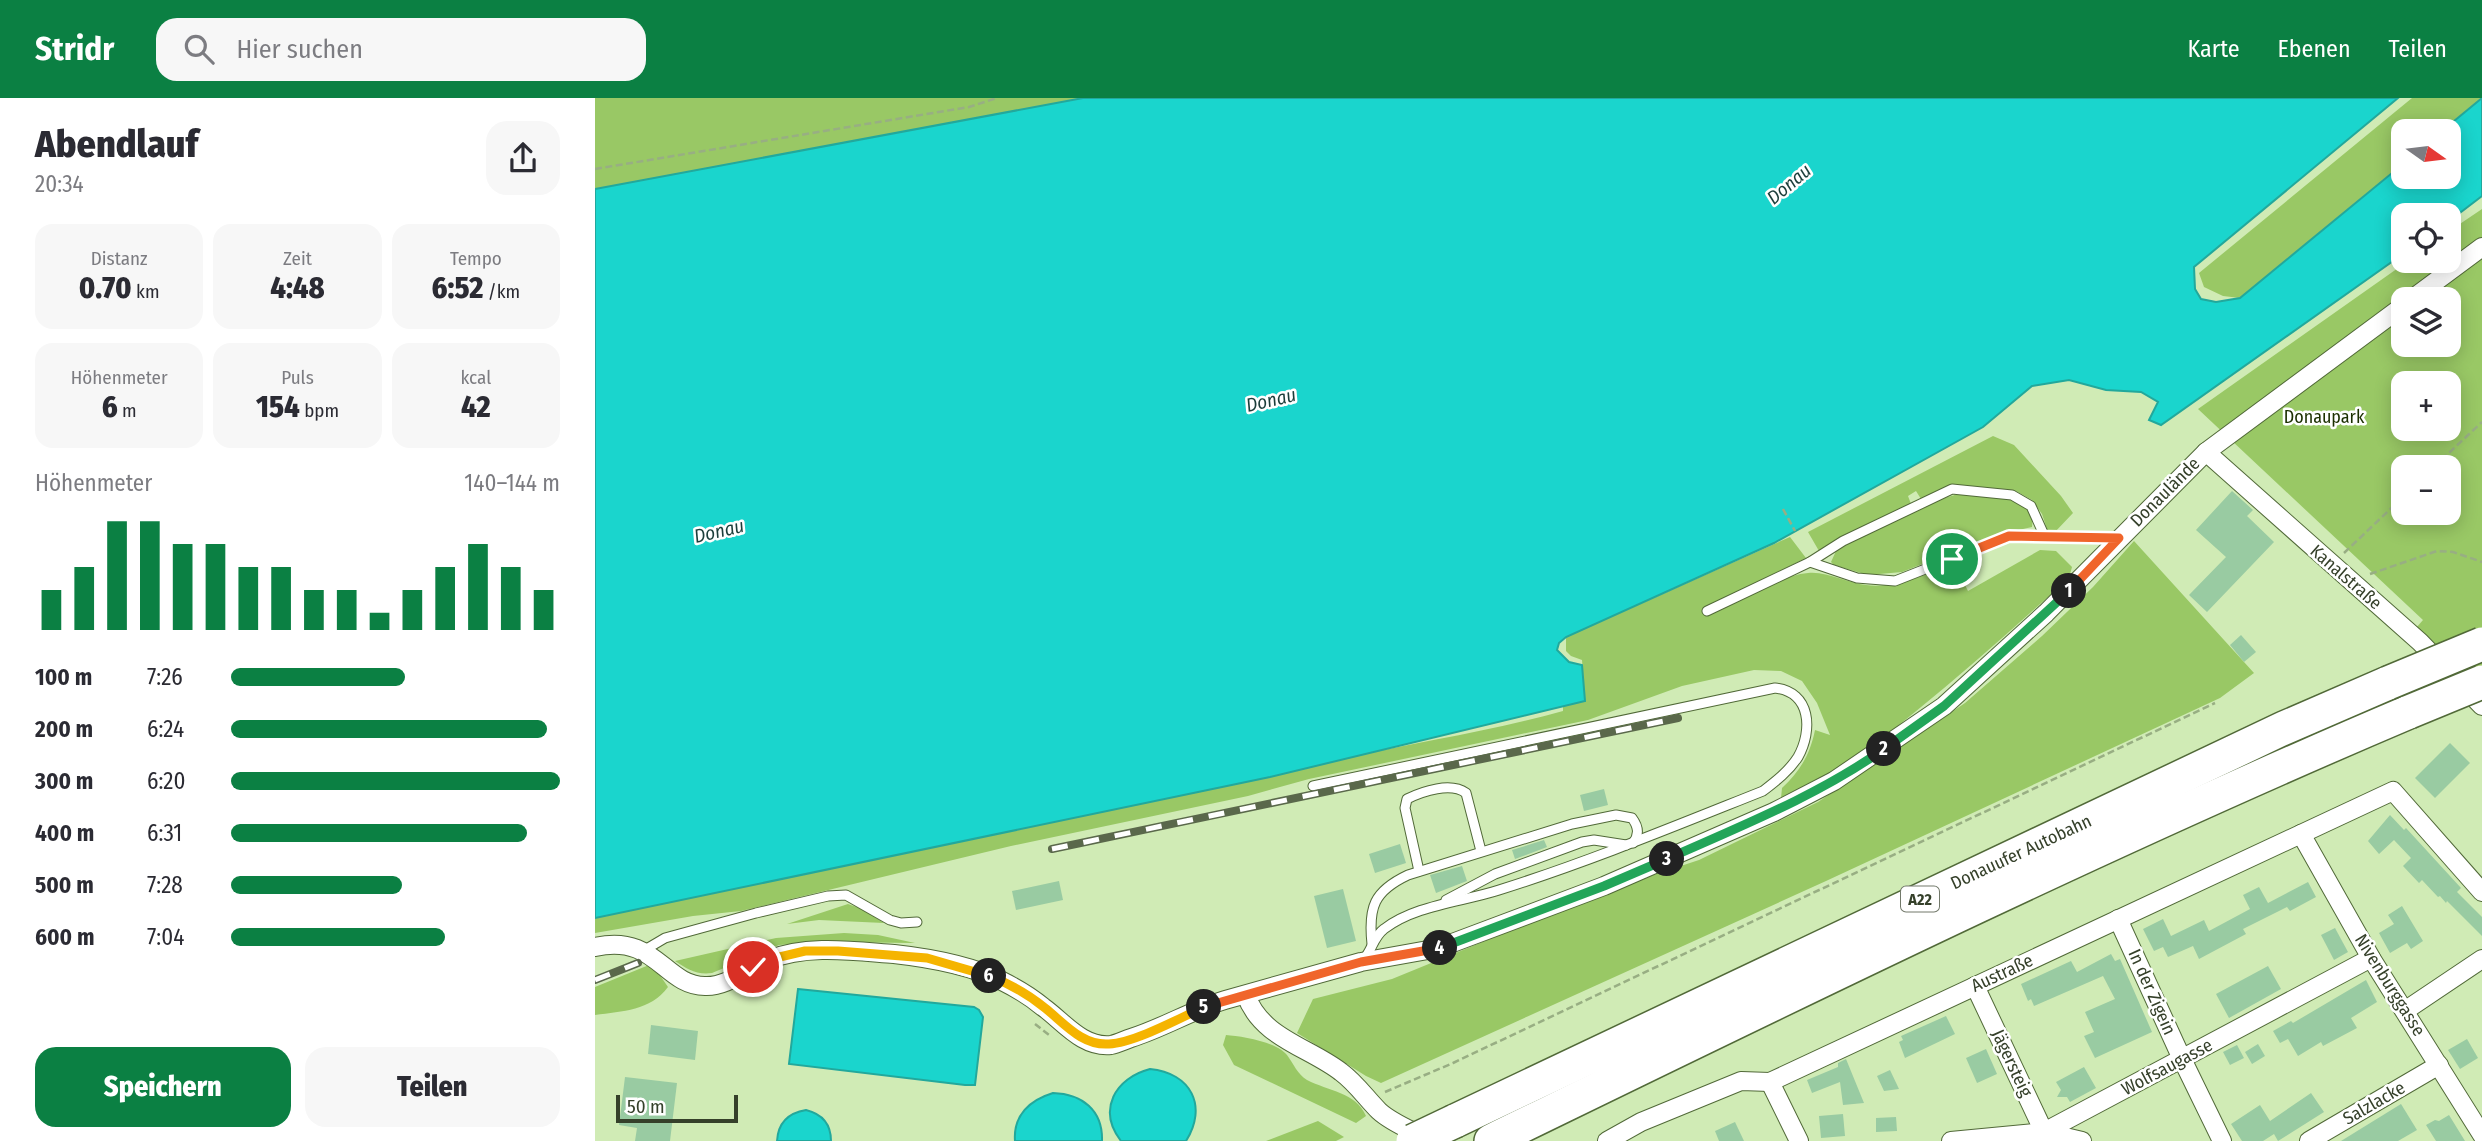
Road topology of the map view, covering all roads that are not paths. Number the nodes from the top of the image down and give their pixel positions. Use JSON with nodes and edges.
{"nodes":[{"id":1,"x":2482,"y":247,"type":"edge"},
{"id":2,"x":2428,"y":287,"type":"edge"},
{"id":3,"x":2391,"y":315,"type":"edge"},
{"id":4,"x":2206,"y":452,"type":"junction"},
{"id":5,"x":2045,"y":537,"type":"junction"},
{"id":6,"x":2119,"y":538,"type":"junction"},
{"id":7,"x":1810,"y":562,"type":"junction"},
{"id":8,"x":1707,"y":611,"type":"dead end"},
{"id":9,"x":2482,"y":644,"type":"edge"},
{"id":10,"x":2482,"y":682,"type":"edge"},
{"id":11,"x":2482,"y":706,"type":"edge"},
{"id":12,"x":1313,"y":786,"type":"dead end"},
{"id":13,"x":2301,"y":834,"type":"junction"},
{"id":14,"x":1630,"y":844,"type":"junction"},
{"id":15,"x":1481,"y":851,"type":"junction"},
{"id":16,"x":1419,"y":871,"type":"junction"},
{"id":17,"x":2482,"y":892,"type":"edge"},
{"id":18,"x":1432,"y":908,"type":"junction"},
{"id":19,"x":2118,"y":919,"type":"junction"},
{"id":20,"x":917,"y":922,"type":"dead end"},
{"id":21,"x":595,"y":947,"type":"edge"},
{"id":22,"x":1372,"y":947,"type":"junction"},
{"id":23,"x":643,"y":951,"type":"junction"},
{"id":24,"x":2371,"y":958,"type":"junction"},
{"id":25,"x":2482,"y":959,"type":"edge"},
{"id":26,"x":1361,"y":962,"type":"junction"},
{"id":27,"x":1975,"y":986,"type":"junction"},
{"id":28,"x":1246,"y":995,"type":"junction"},
{"id":29,"x":2406,"y":1010,"type":"junction"},
{"id":30,"x":2182,"y":1059,"type":"junction"},
{"id":31,"x":2439,"y":1065,"type":"junction"},
{"id":32,"x":1770,"y":1082,"type":"junction"},
{"id":33,"x":1444,"y":1131,"type":"edge"},
{"id":34,"x":2482,"y":1135,"type":"edge"},
{"id":35,"x":2043,"y":1136,"type":"edge"},
{"id":36,"x":1493,"y":1140,"type":"edge"},
{"id":37,"x":1413,"y":1141,"type":"edge"},
{"id":38,"x":1607,"y":1141,"type":"edge"},
{"id":39,"x":1799,"y":1141,"type":"edge"},
{"id":40,"x":1951,"y":1141,"type":"edge"},
{"id":41,"x":2082,"y":1141,"type":"edge"},
{"id":42,"x":2222,"y":1141,"type":"edge"},
{"id":43,"x":2309,"y":1141,"type":"edge"}],
"edges":[{"from":1,"to":2,"type":"street"},
{"from":3,"to":4,"type":"street","name":"Donaulände"},
{"from":4,"to":6,"type":"street","name":"Donaulände"},
{"from":4,"to":11,"type":"street","name":"Kanalstraße"},
{"from":5,"to":6,"type":"lane"},
{"from":5,"to":7,"type":"lane"},
{"from":5,"to":7,"type":"lane"},
{"from":6,"to":26,"type":"street","name":"Donaulände"},
{"from":7,"to":8,"type":"lane"},
{"from":9,"to":33,"type":"highway","name":"Donauufer Autobahn","number":"A22","bridge":true},
{"from":10,"to":36,"type":"highway","name":"Donauufer Autobahn","number":"A22","bridge":true},
{"from":12,"to":14,"type":"lane"},
{"from":13,"to":17,"type":"street","name":"Austraße"},
{"from":13,"to":19,"type":"street","name":"Austraße"},
{"from":13,"to":24,"type":"street","name":"Nivenburggasse"},
{"from":14,"to":15,"type":"lane"},
{"from":14,"to":18,"type":"lane"},
{"from":14,"to":18,"type":"lane"},
{"from":15,"to":16,"type":"lane"},
{"from":15,"to":16,"type":"lane"},
{"from":16,"to":22,"type":"lane"},
{"from":18,"to":22,"type":"lane"},
{"from":19,"to":27,"type":"street","name":"Austraße"},
{"from":19,"to":30,"type":"street","name":"In der Zigein"},
{"from":20,"to":23,"type":"lane"},
{"from":21,"to":23,"type":"street","name":"Donaulände"},
{"from":22,"to":26,"type":"lane"},
{"from":23,"to":28,"type":"street","name":"Donaulände"},
{"from":24,"to":29,"type":"street","name":"Nivenburggasse"},
{"from":24,"to":30,"type":"street","name":"Wolfsaugasse"},
{"from":25,"to":29,"type":"street"},
{"from":26,"to":28,"type":"street","name":"Donaulände"},
{"from":27,"to":32,"type":"street","name":"Austraße"},
{"from":27,"to":35,"type":"street","name":"Jägersteig"},
{"from":28,"to":33,"type":"street"},
{"from":29,"to":31,"type":"street","name":"Nivenburggasse"},
{"from":30,"to":35,"type":"street","name":"Wolfsaugasse"},
{"from":30,"to":42,"type":"street","name":"In der Zigein"},
{"from":31,"to":34,"type":"street","name":"Nivenburggasse"},
{"from":31,"to":43,"type":"street","name":"Salzlacke"},
{"from":32,"to":38,"type":"street","name":"Austraße"},
{"from":32,"to":39,"type":"street"},
{"from":33,"to":37,"type":"highway","name":"Donauufer Autobahn","number":"A22","bridge":true},
{"from":35,"to":40,"type":"street","name":"Wolfsaugasse"},
{"from":35,"to":41,"type":"street"}]}
